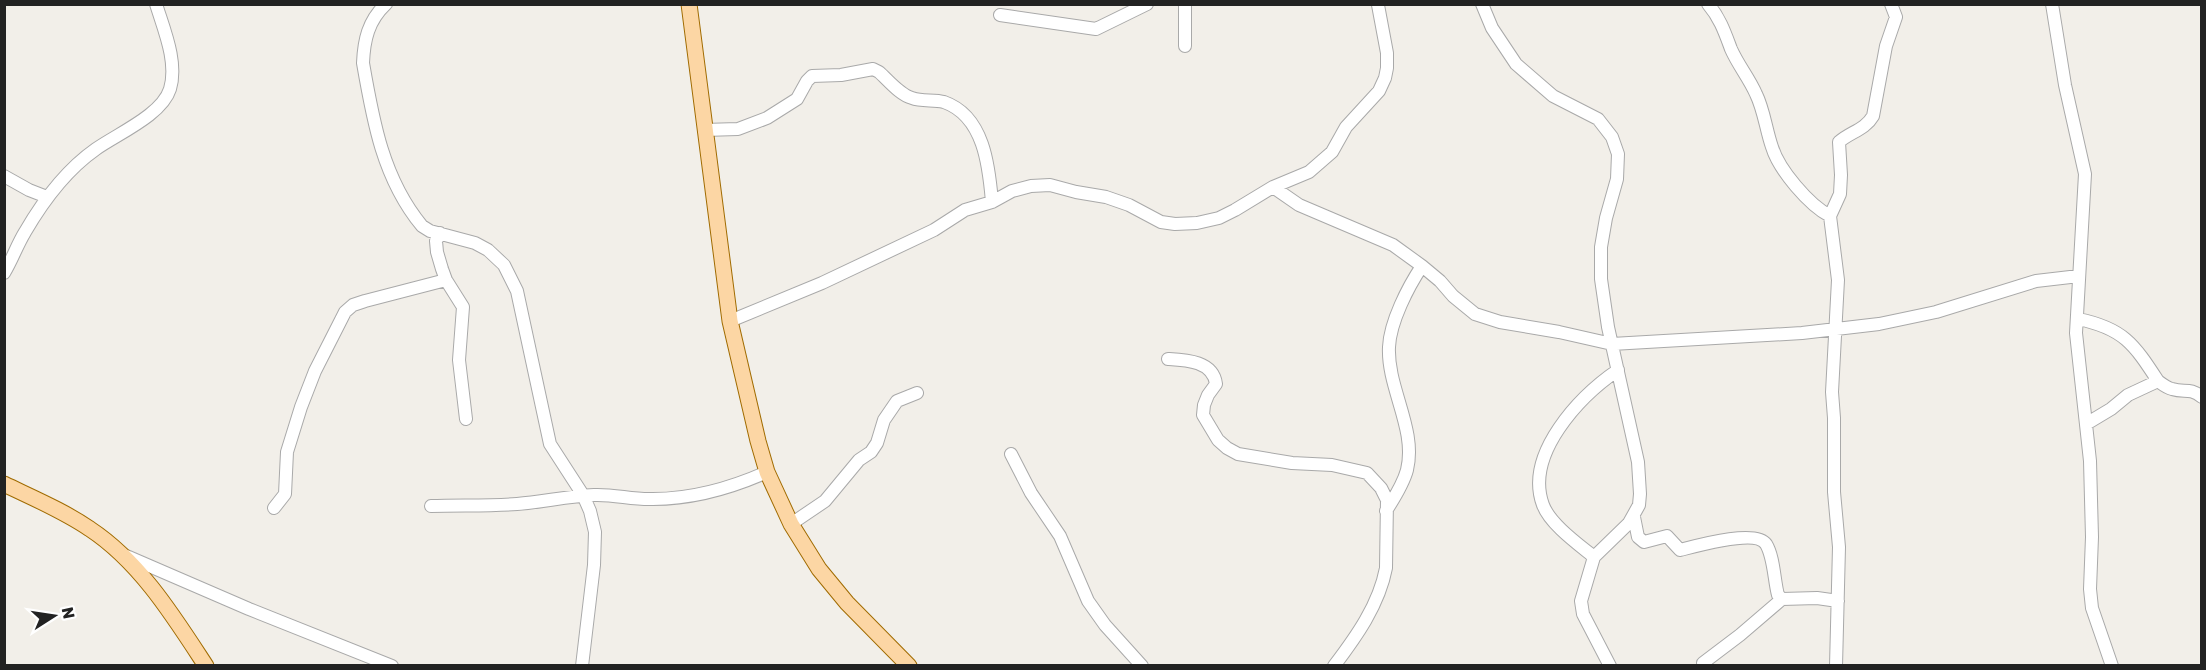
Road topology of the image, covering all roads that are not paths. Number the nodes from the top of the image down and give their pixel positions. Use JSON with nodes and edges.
{"nodes":[{"id":1,"x":156,"y":4,"type":"edge"},
{"id":2,"x":386,"y":4,"type":"edge"},
{"id":3,"x":689,"y":4,"type":"edge"},
{"id":4,"x":1147,"y":4,"type":"edge"},
{"id":5,"x":1185,"y":4,"type":"edge"},
{"id":6,"x":1482,"y":4,"type":"edge"},
{"id":7,"x":1708,"y":4,"type":"edge"},
{"id":8,"x":1891,"y":4,"type":"edge"},
{"id":9,"x":2052,"y":4,"type":"edge"},
{"id":10,"x":1378,"y":5,"type":"edge"},
{"id":11,"x":1000,"y":15,"type":"dead end"},
{"id":12,"x":1185,"y":46,"type":"dead end"},
{"id":13,"x":704,"y":130,"type":"junction"},
{"id":14,"x":4,"y":176,"type":"edge"},
{"id":15,"x":1273,"y":187,"type":"junction"},
{"id":16,"x":47,"y":197,"type":"junction"},
{"id":17,"x":992,"y":202,"type":"junction"},
{"id":18,"x":1830,"y":216,"type":"junction"},
{"id":19,"x":440,"y":233,"type":"junction"},
{"id":20,"x":1422,"y":266,"type":"junction"},
{"id":21,"x":4,"y":273,"type":"edge"},
{"id":22,"x":2079,"y":276,"type":"junction"},
{"id":23,"x":446,"y":280,"type":"junction"},
{"id":24,"x":2078,"y":319,"type":"junction"},
{"id":25,"x":730,"y":321,"type":"junction"},
{"id":26,"x":1836,"y":328,"type":"junction"},
{"id":27,"x":1612,"y":344,"type":"junction"},
{"id":28,"x":1168,"y":360,"type":"dead end"},
{"id":29,"x":1618,"y":370,"type":"junction"},
{"id":30,"x":2158,"y":381,"type":"junction"},
{"id":31,"x":917,"y":393,"type":"dead end"},
{"id":32,"x":2202,"y":397,"type":"edge"},
{"id":33,"x":466,"y":419,"type":"dead end"},
{"id":34,"x":2086,"y":423,"type":"junction"},
{"id":35,"x":1011,"y":454,"type":"dead end"},
{"id":36,"x":767,"y":472,"type":"junction"},
{"id":37,"x":4,"y":484,"type":"edge"},
{"id":38,"x":583,"y":495,"type":"junction"},
{"id":39,"x":430,"y":506,"type":"dead end"},
{"id":40,"x":273,"y":508,"type":"dead end"},
{"id":41,"x":1386,"y":512,"type":"junction"},
{"id":42,"x":1634,"y":517,"type":"junction"},
{"id":43,"x":791,"y":524,"type":"junction"},
{"id":44,"x":120,"y":554,"type":"junction"},
{"id":45,"x":1593,"y":557,"type":"junction"},
{"id":46,"x":1782,"y":598,"type":"junction"},
{"id":47,"x":1838,"y":601,"type":"junction"},
{"id":48,"x":1703,"y":663,"type":"dead end"},
{"id":49,"x":206,"y":666,"type":"edge"},
{"id":50,"x":392,"y":666,"type":"edge"},
{"id":51,"x":582,"y":666,"type":"edge"},
{"id":52,"x":909,"y":666,"type":"edge"},
{"id":53,"x":1142,"y":666,"type":"edge"},
{"id":54,"x":1334,"y":666,"type":"edge"},
{"id":55,"x":1610,"y":666,"type":"edge"},
{"id":56,"x":1836,"y":666,"type":"edge"},
{"id":57,"x":2112,"y":666,"type":"edge"}],
"edges":[{"from":1,"to":16,"type":"street"},
{"from":2,"to":19,"type":"street"},
{"from":3,"to":13,"type":"main road"},
{"from":4,"to":11,"type":"street"},
{"from":5,"to":12,"type":"street"},
{"from":6,"to":27,"type":"street"},
{"from":7,"to":18,"type":"street"},
{"from":8,"to":18,"type":"street"},
{"from":9,"to":22,"type":"street"},
{"from":10,"to":15,"type":"street"},
{"from":13,"to":17,"type":"street"},
{"from":13,"to":25,"type":"main road"},
{"from":14,"to":16,"type":"street"},
{"from":15,"to":17,"type":"street"},
{"from":15,"to":20,"type":"street"},
{"from":16,"to":21,"type":"street"},
{"from":17,"to":25,"type":"street"},
{"from":18,"to":26,"type":"street"},
{"from":19,"to":23,"type":"street"},
{"from":19,"to":38,"type":"street"},
{"from":20,"to":27,"type":"street"},
{"from":20,"to":41,"type":"street"},
{"from":22,"to":24,"type":"street"},
{"from":22,"to":26,"type":"street"},
{"from":23,"to":33,"type":"street"},
{"from":23,"to":40,"type":"street"},
{"from":24,"to":30,"type":"street"},
{"from":24,"to":34,"type":"street"},
{"from":25,"to":36,"type":"main road"},
{"from":26,"to":27,"type":"street"},
{"from":26,"to":47,"type":"street"},
{"from":27,"to":29,"type":"street"},
{"from":28,"to":41,"type":"street"},
{"from":29,"to":42,"type":"street"},
{"from":29,"to":45,"type":"street"},
{"from":30,"to":32,"type":"street"},
{"from":30,"to":34,"type":"street"},
{"from":31,"to":43,"type":"street"},
{"from":34,"to":57,"type":"street"},
{"from":35,"to":53,"type":"street"},
{"from":36,"to":38,"type":"street"},
{"from":36,"to":43,"type":"main road"},
{"from":37,"to":44,"type":"main road"},
{"from":38,"to":39,"type":"street"},
{"from":38,"to":51,"type":"street"},
{"from":41,"to":54,"type":"street"},
{"from":42,"to":45,"type":"street"},
{"from":42,"to":46,"type":"street"},
{"from":43,"to":52,"type":"main road"},
{"from":44,"to":49,"type":"main road"},
{"from":44,"to":50,"type":"street"},
{"from":45,"to":55,"type":"street"},
{"from":46,"to":47,"type":"street"},
{"from":46,"to":48,"type":"street"},
{"from":47,"to":56,"type":"street"}]}
